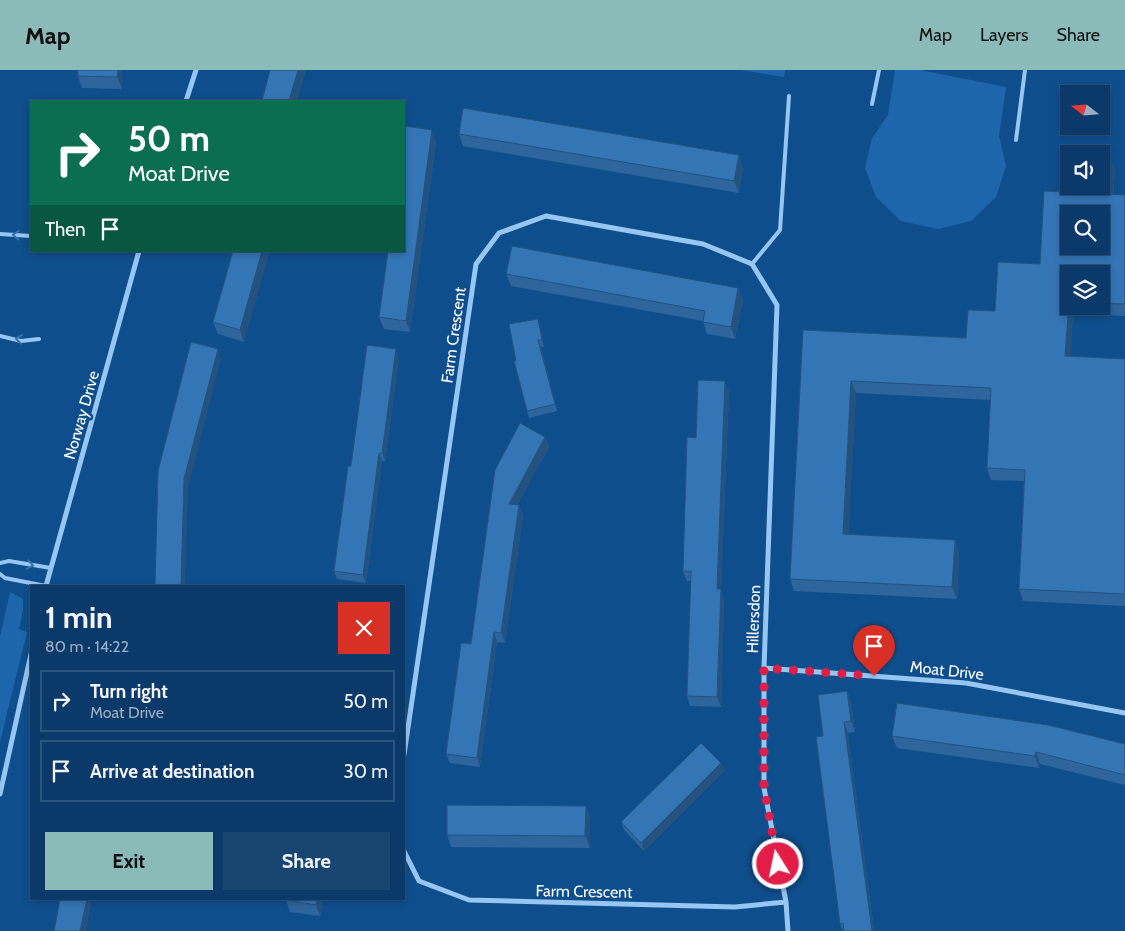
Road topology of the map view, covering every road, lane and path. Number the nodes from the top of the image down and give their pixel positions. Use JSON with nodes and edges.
{"nodes":[{"id":1,"x":196,"y":70,"type":"edge"},
{"id":2,"x":879,"y":70,"type":"edge"},
{"id":3,"x":1025,"y":70,"type":"edge"},
{"id":4,"x":789,"y":96,"type":"dead end"},
{"id":5,"x":186,"y":100,"type":"edge"},
{"id":6,"x":872,"y":104,"type":"dead end"},
{"id":7,"x":1016,"y":140,"type":"dead end"},
{"id":8,"x":0,"y":234,"type":"edge"},
{"id":9,"x":30,"y":236,"type":"edge"},
{"id":10,"x":139,"y":252,"type":"edge"},
{"id":11,"x":752,"y":264,"type":"junction"},
{"id":12,"x":0,"y":336,"type":"edge"},
{"id":13,"x":39,"y":338,"type":"dead end"},
{"id":14,"x":0,"y":563,"type":"edge"},
{"id":15,"x":51,"y":568,"type":"junction"},
{"id":16,"x":0,"y":574,"type":"edge"},
{"id":17,"x":41,"y":585,"type":"edge"},
{"id":18,"x":46,"y":585,"type":"edge"},
{"id":19,"x":30,"y":659,"type":"edge"},
{"id":20,"x":764,"y":668,"type":"junction"},
{"id":21,"x":1125,"y":712,"type":"edge"},
{"id":22,"x":405,"y":748,"type":"edge"},
{"id":23,"x":0,"y":794,"type":"edge"},
{"id":24,"x":405,"y":853,"type":"edge"},
{"id":25,"x":786,"y":902,"type":"junction"},
{"id":26,"x":788,"y":931,"type":"edge"}],
"edges":[{"from":1,"to":5,"type":"street"},
{"from":2,"to":6,"type":"lane"},
{"from":3,"to":7,"type":"lane"},
{"from":4,"to":11,"type":"lane"},
{"from":9,"to":8,"type":"lane","one_way":true},
{"from":10,"to":15,"type":"street","name":"Norway Drive"},
{"from":11,"to":20,"type":"street","name":"Hillersdon"},
{"from":11,"to":22,"type":"street","name":"Farm Crescent"},
{"from":13,"to":12,"type":"lane","one_way":true},
{"from":14,"to":15,"type":"lane","one_way":true},
{"from":15,"to":18,"type":"street","name":"Norway Drive"},
{"from":16,"to":17,"type":"lane"},
{"from":19,"to":23,"type":"street"},
{"from":20,"to":21,"type":"street","name":"Moat Drive"},
{"from":20,"to":25,"type":"street","name":"Hillersdon"},
{"from":24,"to":25,"type":"street","name":"Farm Crescent"},
{"from":25,"to":26,"type":"street","name":"Hillersdon"}]}
